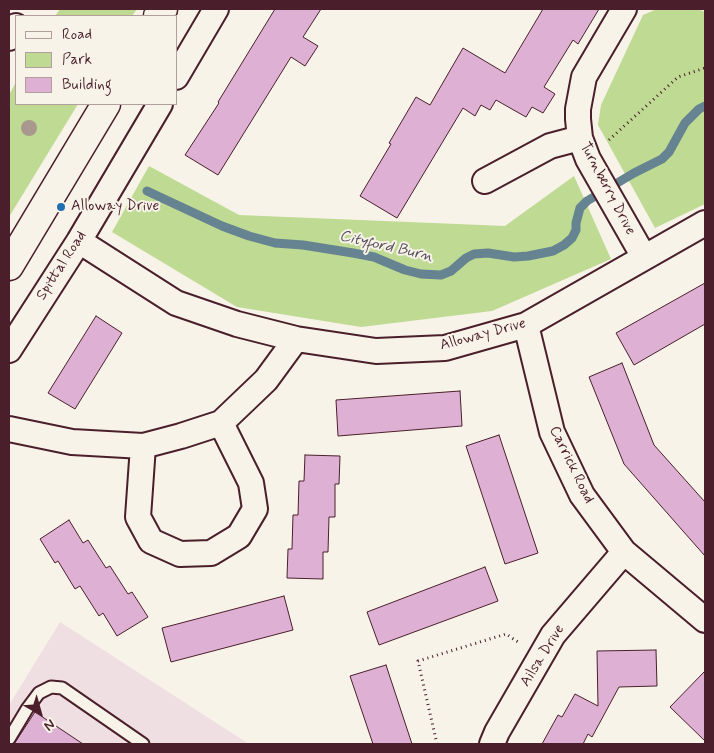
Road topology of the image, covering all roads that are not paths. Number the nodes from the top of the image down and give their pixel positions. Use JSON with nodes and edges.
{"nodes":[{"id":1,"x":216,"y":9,"type":"edge"},
{"id":2,"x":624,"y":9,"type":"edge"},
{"id":3,"x":178,"y":74,"type":"edge"},
{"id":4,"x":105,"y":105,"type":"edge"},
{"id":5,"x":159,"y":105,"type":"edge"},
{"id":6,"x":580,"y":138,"type":"junction"},
{"id":7,"x":485,"y":181,"type":"dead end"},
{"id":8,"x":705,"y":223,"type":"edge"},
{"id":9,"x":79,"y":241,"type":"junction"},
{"id":10,"x":644,"y":258,"type":"junction"},
{"id":11,"x":9,"y":266,"type":"edge"},
{"id":12,"x":16,"y":321,"type":"edge"},
{"id":13,"x":526,"y":325,"type":"junction"},
{"id":14,"x":296,"y":338,"type":"junction"},
{"id":15,"x":9,"y":350,"type":"edge"},
{"id":16,"x":221,"y":423,"type":"junction"},
{"id":17,"x":9,"y":429,"type":"edge"},
{"id":18,"x":143,"y":446,"type":"junction"},
{"id":19,"x":624,"y":552,"type":"junction"},
{"id":20,"x":705,"y":620,"type":"edge"},
{"id":21,"x":9,"y":739,"type":"edge"},
{"id":22,"x":143,"y":744,"type":"edge"},
{"id":23,"x":492,"y":744,"type":"edge"}],
"edges":[{"from":1,"to":3,"type":"street"},
{"from":2,"to":6,"type":"street","name":"Turnberry Drive"},
{"from":4,"to":11,"type":"street"},
{"from":5,"to":9,"type":"street","name":"Spittal Road"},
{"from":6,"to":7,"type":"street"},
{"from":6,"to":10,"type":"street","name":"Turnberry Drive"},
{"from":8,"to":10,"type":"street","name":"Alloway Drive"},
{"from":9,"to":12,"type":"street","name":"Spittal Road"},
{"from":9,"to":14,"type":"street","name":"Alloway Drive"},
{"from":10,"to":13,"type":"street","name":"Alloway Drive"},
{"from":12,"to":15,"type":"street","name":"Spittal Road"},
{"from":13,"to":14,"type":"street","name":"Alloway Drive"},
{"from":13,"to":19,"type":"street","name":"Carrick Road"},
{"from":14,"to":16,"type":"street"},
{"from":16,"to":18,"type":"street"},
{"from":16,"to":18,"type":"street"},
{"from":17,"to":18,"type":"street"},
{"from":19,"to":20,"type":"street","name":"Carrick Road"},
{"from":19,"to":23,"type":"street","name":"Ailsa Drive"},
{"from":21,"to":22,"type":"lane"}]}
